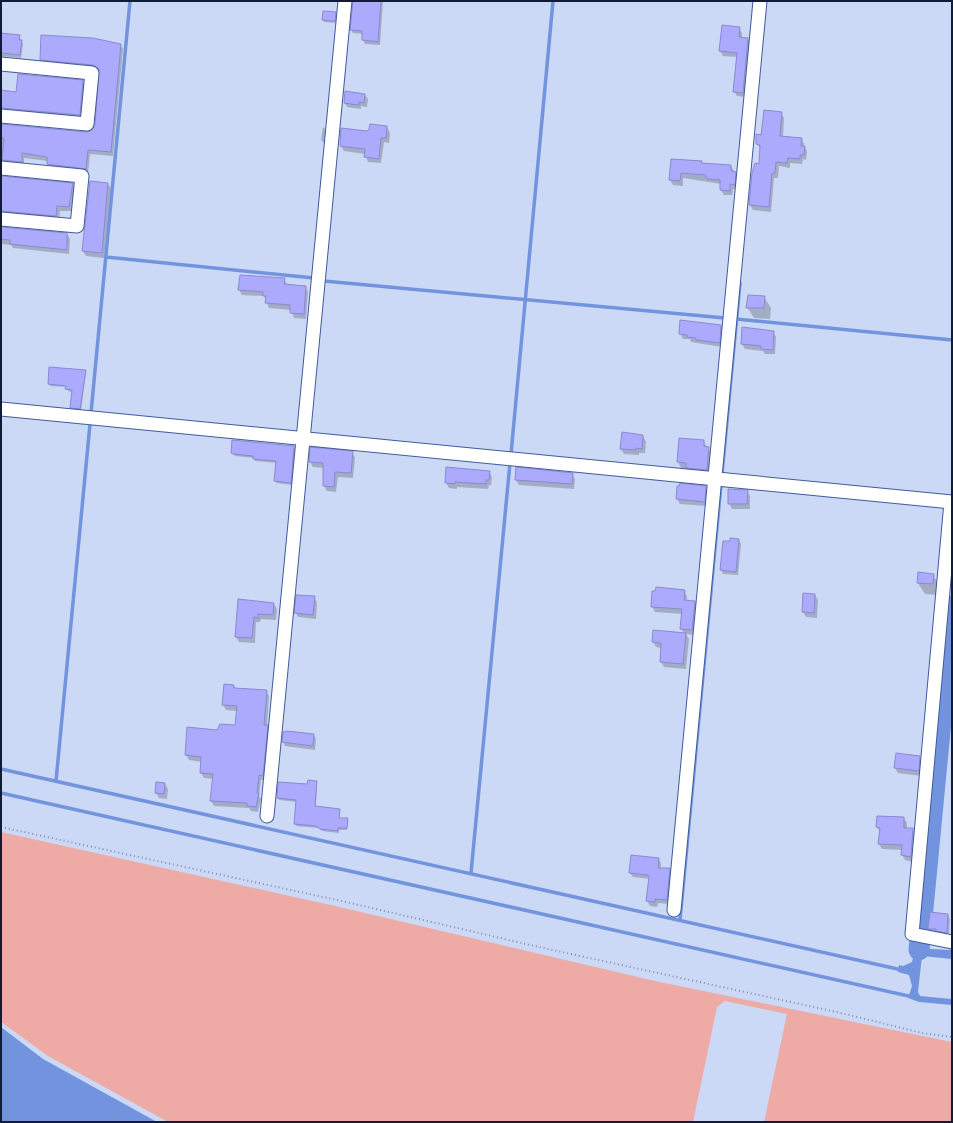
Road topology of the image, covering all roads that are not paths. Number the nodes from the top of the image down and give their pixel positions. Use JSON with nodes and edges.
{"nodes":[{"id":1,"x":345,"y":1,"type":"edge"},
{"id":2,"x":760,"y":1,"type":"edge"},
{"id":3,"x":1,"y":64,"type":"edge"},
{"id":4,"x":1,"y":116,"type":"edge"},
{"id":5,"x":1,"y":168,"type":"edge"},
{"id":6,"x":1,"y":219,"type":"edge"},
{"id":7,"x":1,"y":409,"type":"edge"},
{"id":8,"x":304,"y":438,"type":"junction"},
{"id":9,"x":720,"y":479,"type":"junction"},
{"id":10,"x":952,"y":502,"type":"edge"},
{"id":11,"x":267,"y":816,"type":"dead end"},
{"id":12,"x":674,"y":910,"type":"dead end"},
{"id":13,"x":952,"y":942,"type":"edge"}],
"edges":[{"from":1,"to":8,"type":"street"},
{"from":2,"to":9,"type":"street"},
{"from":3,"to":4,"type":"street"},
{"from":5,"to":6,"type":"street"},
{"from":7,"to":8,"type":"street"},
{"from":8,"to":9,"type":"street"},
{"from":8,"to":11,"type":"street"},
{"from":9,"to":10,"type":"street"},
{"from":9,"to":12,"type":"street"},
{"from":10,"to":13,"type":"street"}]}
